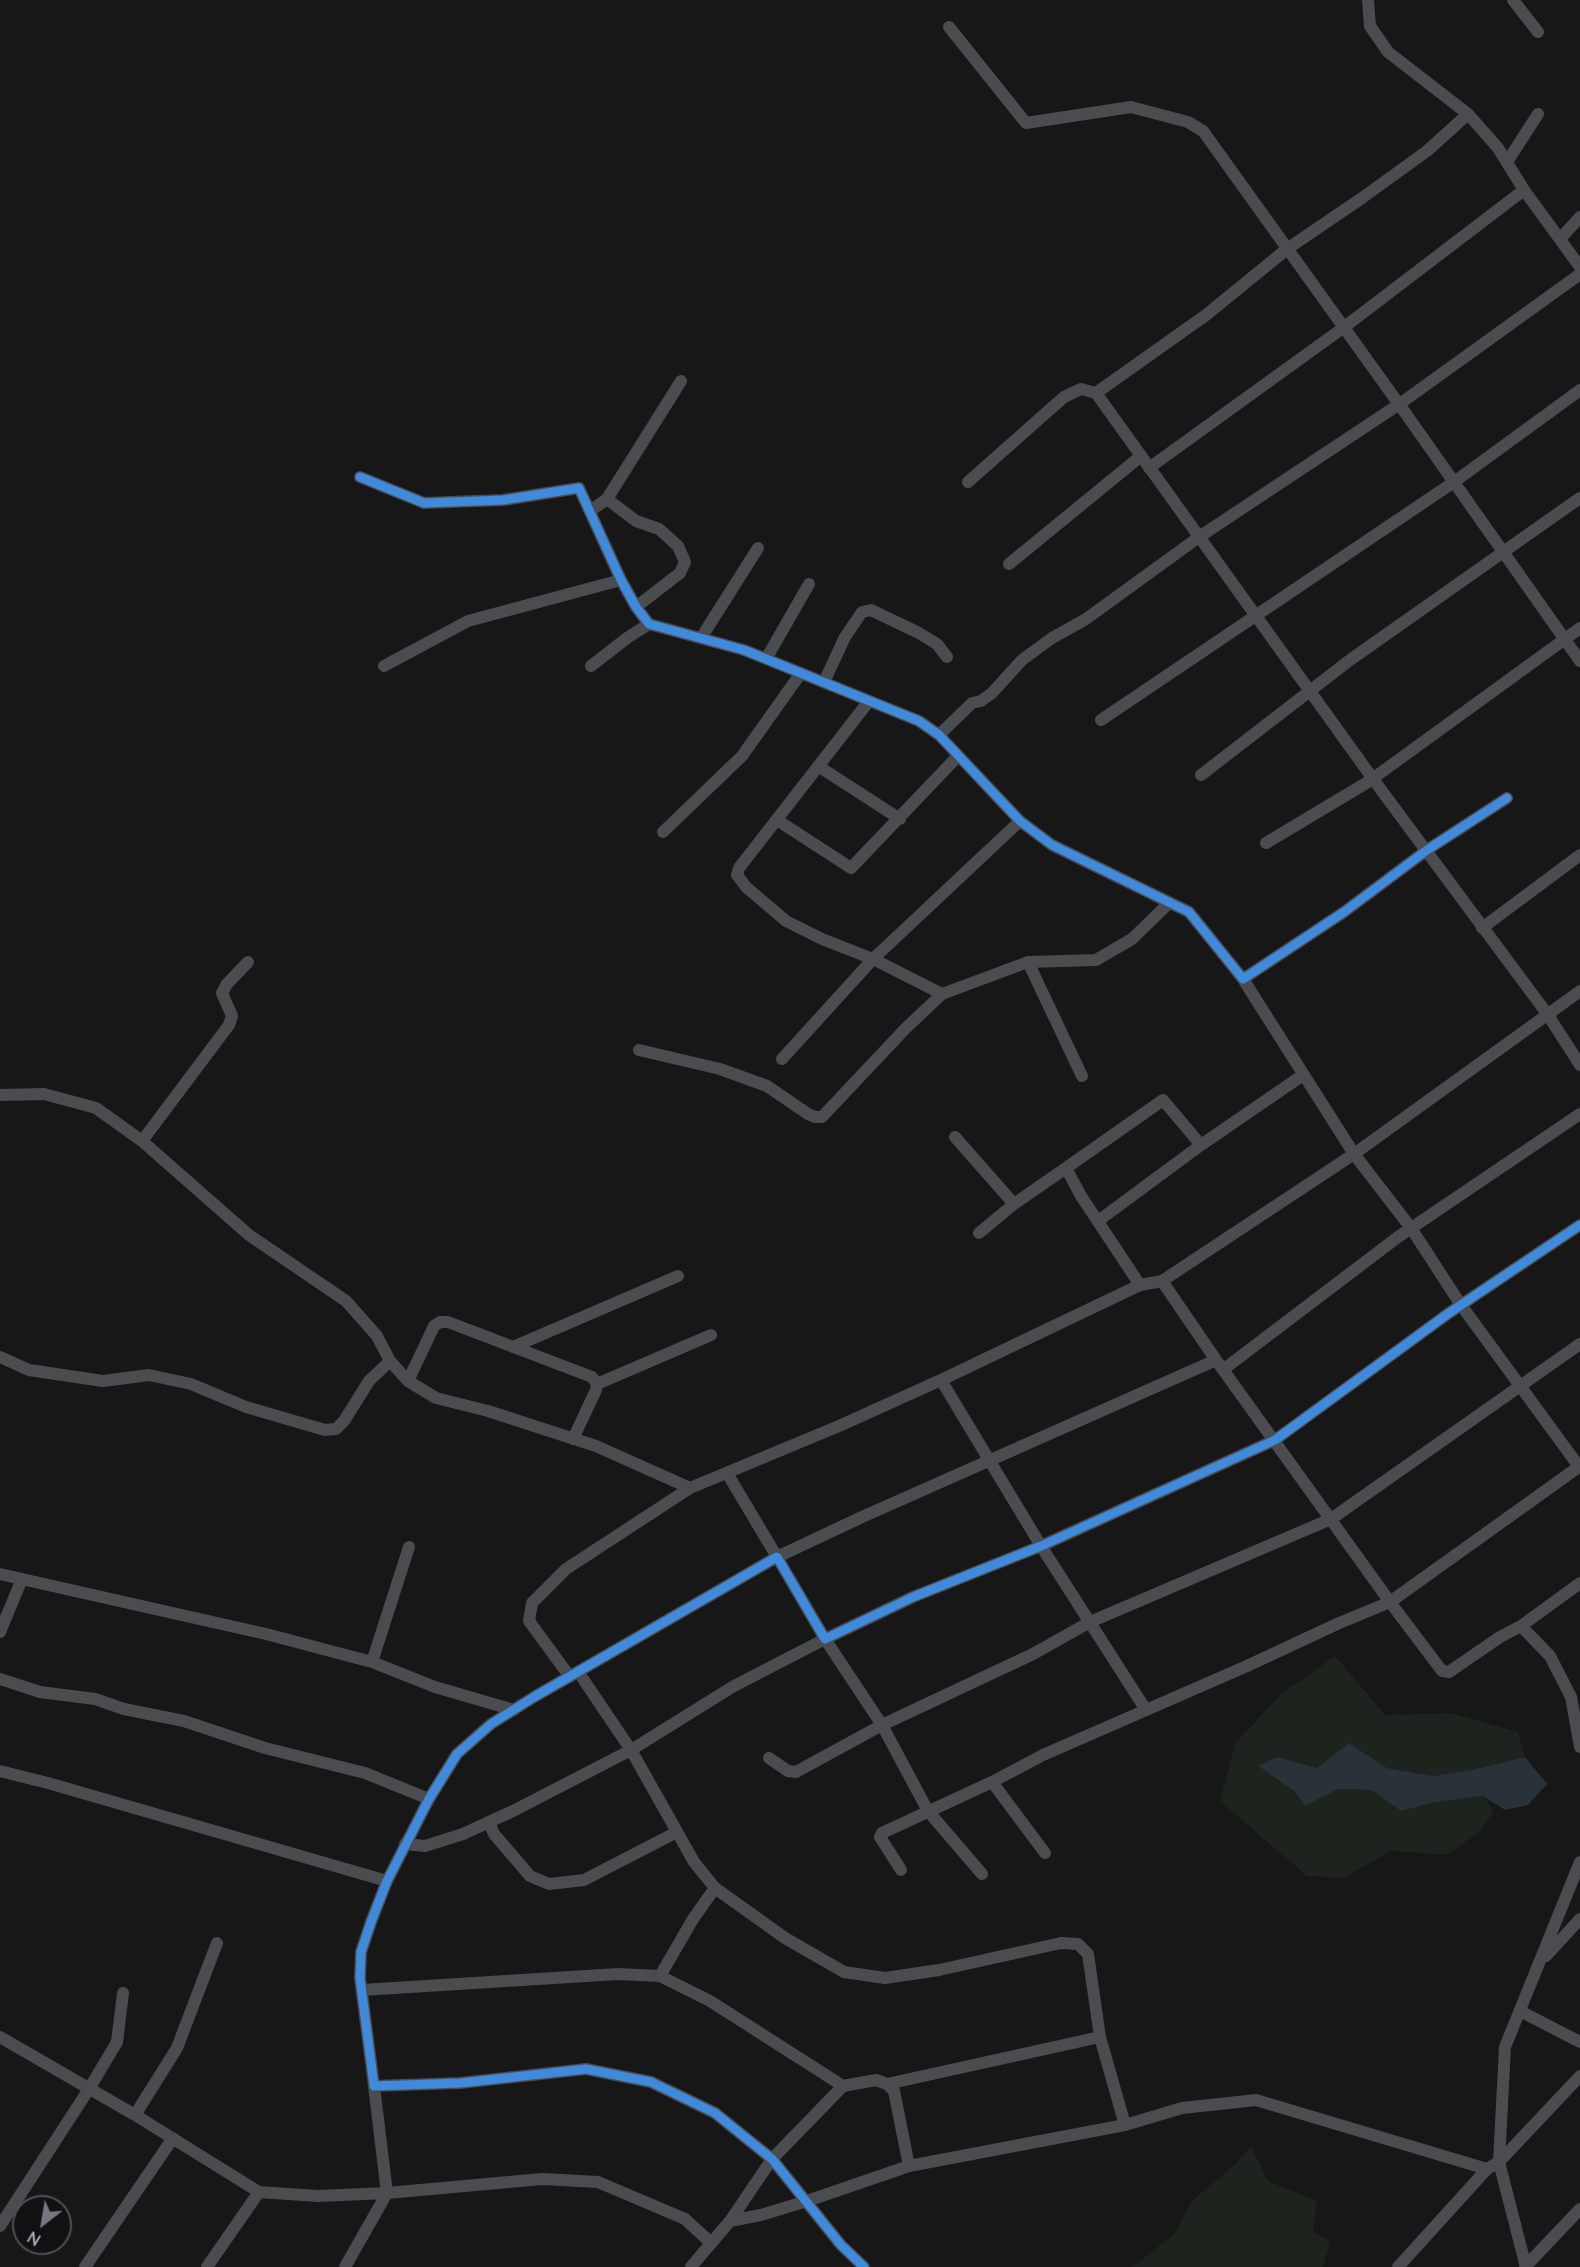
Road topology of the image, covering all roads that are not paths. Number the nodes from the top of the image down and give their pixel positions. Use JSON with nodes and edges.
{"nodes":[{"id":1,"x":1368,"y":0,"type":"edge"},
{"id":2,"x":1513,"y":0,"type":"edge"},
{"id":3,"x":949,"y":27,"type":"dead end"},
{"id":4,"x":1538,"y":32,"type":"dead end"},
{"id":5,"x":1468,"y":114,"type":"junction"},
{"id":6,"x":1538,"y":114,"type":"dead end"},
{"id":7,"x":1507,"y":162,"type":"junction"},
{"id":8,"x":1524,"y":190,"type":"junction"},
{"id":9,"x":1580,"y":217,"type":"edge"},
{"id":10,"x":1560,"y":239,"type":"junction"},
{"id":11,"x":1287,"y":249,"type":"junction"},
{"id":12,"x":1580,"y":267,"type":"edge"},
{"id":13,"x":1580,"y":274,"type":"edge"},
{"id":14,"x":1343,"y":328,"type":"junction"},
{"id":15,"x":681,"y":381,"type":"dead end"},
{"id":16,"x":1580,"y":390,"type":"edge"},
{"id":17,"x":1096,"y":393,"type":"junction"},
{"id":18,"x":1398,"y":405,"type":"junction"},
{"id":19,"x":1141,"y":456,"type":"junction"},
{"id":20,"x":1149,"y":468,"type":"junction"},
{"id":21,"x":360,"y":477,"type":"dead end"},
{"id":22,"x":968,"y":482,"type":"dead end"},
{"id":23,"x":1454,"y":482,"type":"junction"},
{"id":24,"x":1580,"y":498,"type":"edge"},
{"id":25,"x":607,"y":500,"type":"junction"},
{"id":26,"x":590,"y":511,"type":"junction"},
{"id":27,"x":1199,"y":537,"type":"junction"},
{"id":28,"x":758,"y":548,"type":"dead end"},
{"id":29,"x":1503,"y":552,"type":"junction"},
{"id":30,"x":1010,"y":564,"type":"dead end"},
{"id":31,"x":621,"y":580,"type":"junction"},
{"id":32,"x":809,"y":584,"type":"dead end"},
{"id":33,"x":636,"y":607,"type":"junction"},
{"id":34,"x":1256,"y":616,"type":"junction"},
{"id":35,"x":649,"y":624,"type":"junction"},
{"id":36,"x":1580,"y":628,"type":"edge"},
{"id":37,"x":701,"y":638,"type":"junction"},
{"id":38,"x":1564,"y":639,"type":"junction"},
{"id":39,"x":947,"y":657,"type":"dead end"},
{"id":40,"x":766,"y":659,"type":"junction"},
{"id":41,"x":1580,"y":661,"type":"edge"},
{"id":42,"x":384,"y":666,"type":"dead end"},
{"id":43,"x":591,"y":666,"type":"dead end"},
{"id":44,"x":801,"y":673,"type":"junction"},
{"id":45,"x":824,"y":682,"type":"junction"},
{"id":46,"x":1309,"y":690,"type":"junction"},
{"id":47,"x":869,"y":701,"type":"junction"},
{"id":48,"x":1101,"y":720,"type":"dead end"},
{"id":49,"x":939,"y":735,"type":"junction"},
{"id":50,"x":958,"y":756,"type":"junction"},
{"id":51,"x":818,"y":766,"type":"junction"},
{"id":52,"x":1201,"y":775,"type":"dead end"},
{"id":53,"x":1373,"y":779,"type":"junction"},
{"id":54,"x":1507,"y":798,"type":"dead end"},
{"id":55,"x":900,"y":819,"type":"junction"},
{"id":56,"x":777,"y":820,"type":"junction"},
{"id":57,"x":1020,"y":821,"type":"junction"},
{"id":58,"x":663,"y":832,"type":"dead end"},
{"id":59,"x":1266,"y":843,"type":"dead end"},
{"id":60,"x":1426,"y":850,"type":"junction"},
{"id":61,"x":1580,"y":855,"type":"edge"},
{"id":62,"x":1169,"y":903,"type":"junction"},
{"id":63,"x":1482,"y":928,"type":"junction"},
{"id":64,"x":873,"y":959,"type":"junction"},
{"id":65,"x":248,"y":962,"type":"dead end"},
{"id":66,"x":1028,"y":962,"type":"junction"},
{"id":67,"x":1243,"y":980,"type":"junction"},
{"id":68,"x":1580,"y":991,"type":"edge"},
{"id":69,"x":942,"y":994,"type":"junction"},
{"id":70,"x":1548,"y":1015,"type":"junction"},
{"id":71,"x":639,"y":1050,"type":"dead end"},
{"id":72,"x":782,"y":1059,"type":"dead end"},
{"id":73,"x":1580,"y":1065,"type":"edge"},
{"id":74,"x":1303,"y":1075,"type":"junction"},
{"id":75,"x":1082,"y":1076,"type":"dead end"},
{"id":76,"x":0,"y":1095,"type":"edge"},
{"id":77,"x":1580,"y":1114,"type":"edge"},
{"id":78,"x":955,"y":1137,"type":"dead end"},
{"id":79,"x":142,"y":1141,"type":"junction"},
{"id":80,"x":1201,"y":1145,"type":"junction"},
{"id":81,"x":1354,"y":1154,"type":"junction"},
{"id":82,"x":1066,"y":1168,"type":"junction"},
{"id":83,"x":1014,"y":1204,"type":"junction"},
{"id":84,"x":1098,"y":1221,"type":"junction"},
{"id":85,"x":1580,"y":1225,"type":"edge"},
{"id":86,"x":1411,"y":1228,"type":"junction"},
{"id":87,"x":979,"y":1233,"type":"dead end"},
{"id":88,"x":678,"y":1276,"type":"dead end"},
{"id":89,"x":1162,"y":1281,"type":"junction"},
{"id":90,"x":1140,"y":1285,"type":"junction"},
{"id":91,"x":1461,"y":1305,"type":"junction"},
{"id":92,"x":711,"y":1335,"type":"dead end"},
{"id":93,"x":1580,"y":1344,"type":"edge"},
{"id":94,"x":513,"y":1347,"type":"junction"},
{"id":95,"x":0,"y":1357,"type":"edge"},
{"id":96,"x":390,"y":1360,"type":"junction"},
{"id":97,"x":1220,"y":1364,"type":"junction"},
{"id":98,"x":941,"y":1380,"type":"junction"},
{"id":99,"x":408,"y":1381,"type":"junction"},
{"id":100,"x":597,"y":1384,"type":"junction"},
{"id":101,"x":1522,"y":1386,"type":"junction"},
{"id":102,"x":573,"y":1439,"type":"junction"},
{"id":103,"x":1275,"y":1440,"type":"junction"},
{"id":104,"x":989,"y":1461,"type":"junction"},
{"id":105,"x":1580,"y":1467,"type":"edge"},
{"id":106,"x":727,"y":1473,"type":"junction"},
{"id":107,"x":690,"y":1488,"type":"junction"},
{"id":108,"x":1331,"y":1519,"type":"junction"},
{"id":109,"x":1041,"y":1546,"type":"junction"},
{"id":110,"x":409,"y":1547,"type":"dead end"},
{"id":111,"x":777,"y":1557,"type":"junction"},
{"id":112,"x":0,"y":1574,"type":"edge"},
{"id":113,"x":22,"y":1580,"type":"junction"},
{"id":114,"x":1580,"y":1583,"type":"edge"},
{"id":115,"x":1390,"y":1602,"type":"junction"},
{"id":116,"x":1090,"y":1622,"type":"junction"},
{"id":117,"x":1521,"y":1626,"type":"junction"},
{"id":118,"x":0,"y":1632,"type":"edge"},
{"id":119,"x":825,"y":1639,"type":"junction"},
{"id":120,"x":372,"y":1662,"type":"junction"},
{"id":121,"x":574,"y":1675,"type":"junction"},
{"id":122,"x":0,"y":1679,"type":"edge"},
{"id":123,"x":1575,"y":1694,"type":"edge"},
{"id":124,"x":513,"y":1710,"type":"junction"},
{"id":125,"x":1146,"y":1710,"type":"junction"},
{"id":126,"x":882,"y":1725,"type":"junction"},
{"id":127,"x":1580,"y":1747,"type":"edge"},
{"id":128,"x":631,"y":1750,"type":"junction"},
{"id":129,"x":769,"y":1758,"type":"dead end"},
{"id":130,"x":0,"y":1771,"type":"edge"},
{"id":131,"x":992,"y":1782,"type":"junction"},
{"id":132,"x":429,"y":1799,"type":"junction"},
{"id":133,"x":928,"y":1811,"type":"junction"},
{"id":134,"x":489,"y":1822,"type":"junction"},
{"id":135,"x":677,"y":1832,"type":"junction"},
{"id":136,"x":405,"y":1844,"type":"junction"},
{"id":137,"x":1045,"y":1853,"type":"dead end"},
{"id":138,"x":1580,"y":1862,"type":"edge"},
{"id":139,"x":901,"y":1870,"type":"dead end"},
{"id":140,"x":982,"y":1874,"type":"dead end"},
{"id":141,"x":387,"y":1881,"type":"junction"},
{"id":142,"x":715,"y":1888,"type":"junction"},
{"id":143,"x":1580,"y":1919,"type":"edge"},
{"id":144,"x":217,"y":1943,"type":"dead end"},
{"id":145,"x":1540,"y":1962,"type":"junction"},
{"id":146,"x":660,"y":1976,"type":"junction"},
{"id":147,"x":362,"y":1990,"type":"junction"},
{"id":148,"x":123,"y":1993,"type":"dead end"},
{"id":149,"x":1520,"y":2010,"type":"junction"},
{"id":150,"x":1100,"y":2037,"type":"junction"},
{"id":151,"x":2,"y":2041,"type":"edge"},
{"id":152,"x":1580,"y":2042,"type":"edge"},
{"id":153,"x":1580,"y":2076,"type":"edge"},
{"id":154,"x":887,"y":2084,"type":"junction"},
{"id":155,"x":374,"y":2086,"type":"junction"},
{"id":156,"x":843,"y":2086,"type":"junction"},
{"id":157,"x":90,"y":2089,"type":"junction"},
{"id":158,"x":135,"y":2115,"type":"junction"},
{"id":159,"x":1125,"y":2125,"type":"junction"},
{"id":160,"x":173,"y":2138,"type":"junction"},
{"id":161,"x":772,"y":2159,"type":"junction"},
{"id":162,"x":1499,"y":2162,"type":"junction"},
{"id":163,"x":909,"y":2166,"type":"junction"},
{"id":164,"x":1487,"y":2169,"type":"junction"},
{"id":165,"x":259,"y":2192,"type":"junction"},
{"id":166,"x":387,"y":2193,"type":"junction"},
{"id":167,"x":807,"y":2201,"type":"junction"},
{"id":168,"x":1580,"y":2209,"type":"edge"},
{"id":169,"x":730,"y":2221,"type":"junction"},
{"id":170,"x":0,"y":2226,"type":"edge"},
{"id":171,"x":711,"y":2243,"type":"junction"},
{"id":172,"x":85,"y":2267,"type":"edge"},
{"id":173,"x":207,"y":2267,"type":"edge"},
{"id":174,"x":345,"y":2267,"type":"edge"},
{"id":175,"x":691,"y":2267,"type":"edge"},
{"id":176,"x":864,"y":2267,"type":"edge"},
{"id":177,"x":1398,"y":2267,"type":"edge"},
{"id":178,"x":1525,"y":2267,"type":"edge"}],
"edges":[{"from":1,"to":5,"type":"street"},
{"from":2,"to":4,"type":"street"},
{"from":3,"to":11,"type":"street"},
{"from":5,"to":7,"type":"street"},
{"from":5,"to":11,"type":"street"},
{"from":6,"to":7,"type":"street"},
{"from":7,"to":8,"type":"street"},
{"from":8,"to":10,"type":"street"},
{"from":8,"to":14,"type":"street"},
{"from":9,"to":10,"type":"street"},
{"from":10,"to":12,"type":"street"},
{"from":11,"to":14,"type":"street"},
{"from":11,"to":17,"type":"street"},
{"from":13,"to":18,"type":"street"},
{"from":14,"to":18,"type":"street"},
{"from":14,"to":20,"type":"street"},
{"from":15,"to":25,"type":"street"},
{"from":16,"to":23,"type":"street"},
{"from":17,"to":19,"type":"street"},
{"from":17,"to":22,"type":"street"},
{"from":18,"to":23,"type":"street"},
{"from":18,"to":27,"type":"street"},
{"from":19,"to":20,"type":"street"},
{"from":19,"to":30,"type":"street"},
{"from":20,"to":27,"type":"street"},
{"from":21,"to":26,"type":"street"},
{"from":23,"to":29,"type":"street"},
{"from":23,"to":34,"type":"street"},
{"from":24,"to":29,"type":"street"},
{"from":25,"to":26,"type":"street"},
{"from":25,"to":33,"type":"street"},
{"from":26,"to":31,"type":"street"},
{"from":27,"to":34,"type":"street"},
{"from":27,"to":49,"type":"street"},
{"from":28,"to":37,"type":"street"},
{"from":29,"to":38,"type":"street"},
{"from":29,"to":46,"type":"street"},
{"from":31,"to":33,"type":"street"},
{"from":31,"to":42,"type":"street"},
{"from":32,"to":40,"type":"street"},
{"from":33,"to":35,"type":"street"},
{"from":34,"to":46,"type":"street"},
{"from":34,"to":48,"type":"street"},
{"from":35,"to":37,"type":"street"},
{"from":35,"to":43,"type":"street"},
{"from":36,"to":38,"type":"street"},
{"from":37,"to":40,"type":"street"},
{"from":38,"to":41,"type":"street"},
{"from":38,"to":53,"type":"street"},
{"from":39,"to":45,"type":"street"},
{"from":40,"to":44,"type":"street"},
{"from":44,"to":45,"type":"street"},
{"from":44,"to":58,"type":"street"},
{"from":45,"to":47,"type":"street"},
{"from":46,"to":52,"type":"street"},
{"from":46,"to":53,"type":"street"},
{"from":47,"to":49,"type":"street"},
{"from":47,"to":51,"type":"street"},
{"from":49,"to":50,"type":"street"},
{"from":50,"to":55,"type":"street"},
{"from":50,"to":57,"type":"street"},
{"from":51,"to":55,"type":"street"},
{"from":51,"to":56,"type":"street"},
{"from":53,"to":59,"type":"street"},
{"from":53,"to":60,"type":"street"},
{"from":54,"to":60,"type":"street"},
{"from":55,"to":56,"type":"street"},
{"from":56,"to":64,"type":"street"},
{"from":57,"to":62,"type":"street"},
{"from":57,"to":64,"type":"street"},
{"from":60,"to":63,"type":"street"},
{"from":60,"to":67,"type":"street"},
{"from":61,"to":63,"type":"street"},
{"from":62,"to":66,"type":"street"},
{"from":62,"to":67,"type":"street"},
{"from":63,"to":70,"type":"street"},
{"from":64,"to":69,"type":"street"},
{"from":64,"to":72,"type":"street"},
{"from":65,"to":79,"type":"street"},
{"from":66,"to":69,"type":"street"},
{"from":66,"to":75,"type":"street"},
{"from":67,"to":74,"type":"street"},
{"from":68,"to":70,"type":"street"},
{"from":69,"to":71,"type":"street"},
{"from":70,"to":73,"type":"street"},
{"from":70,"to":81,"type":"street"},
{"from":74,"to":80,"type":"street"},
{"from":74,"to":81,"type":"street"},
{"from":76,"to":79,"type":"street"},
{"from":77,"to":86,"type":"street"},
{"from":78,"to":83,"type":"street"},
{"from":79,"to":96,"type":"street"},
{"from":80,"to":82,"type":"street"},
{"from":80,"to":84,"type":"street"},
{"from":81,"to":86,"type":"street"},
{"from":81,"to":89,"type":"street"},
{"from":82,"to":83,"type":"street"},
{"from":82,"to":84,"type":"street"},
{"from":83,"to":87,"type":"street"},
{"from":84,"to":90,"type":"street"},
{"from":85,"to":91,"type":"street"},
{"from":86,"to":91,"type":"street"},
{"from":86,"to":97,"type":"street"},
{"from":88,"to":94,"type":"street"},
{"from":89,"to":90,"type":"street"},
{"from":89,"to":97,"type":"street"},
{"from":90,"to":98,"type":"street"},
{"from":91,"to":101,"type":"street"},
{"from":91,"to":103,"type":"street"},
{"from":92,"to":100,"type":"street"},
{"from":93,"to":101,"type":"street"},
{"from":94,"to":99,"type":"street"},
{"from":94,"to":100,"type":"street"},
{"from":95,"to":96,"type":"street"},
{"from":96,"to":99,"type":"street"},
{"from":97,"to":103,"type":"street"},
{"from":97,"to":104,"type":"street"},
{"from":98,"to":104,"type":"street"},
{"from":98,"to":106,"type":"street"},
{"from":99,"to":102,"type":"street"},
{"from":100,"to":102,"type":"street"},
{"from":101,"to":105,"type":"street"},
{"from":101,"to":108,"type":"street"},
{"from":102,"to":107,"type":"street"},
{"from":103,"to":108,"type":"street"},
{"from":103,"to":109,"type":"street"},
{"from":104,"to":109,"type":"street"},
{"from":104,"to":111,"type":"street"},
{"from":105,"to":115,"type":"street"},
{"from":106,"to":107,"type":"street"},
{"from":106,"to":111,"type":"street"},
{"from":107,"to":121,"type":"street"},
{"from":108,"to":115,"type":"street"},
{"from":108,"to":116,"type":"street"},
{"from":109,"to":116,"type":"street"},
{"from":109,"to":119,"type":"street"},
{"from":110,"to":120,"type":"street"},
{"from":111,"to":119,"type":"street"},
{"from":111,"to":121,"type":"street"},
{"from":112,"to":113,"type":"street"},
{"from":113,"to":118,"type":"street"},
{"from":113,"to":120,"type":"street"},
{"from":114,"to":117,"type":"street"},
{"from":115,"to":117,"type":"street"},
{"from":115,"to":125,"type":"street"},
{"from":116,"to":125,"type":"street"},
{"from":116,"to":126,"type":"street"},
{"from":117,"to":123,"type":"street"},
{"from":119,"to":126,"type":"street"},
{"from":119,"to":128,"type":"street"},
{"from":120,"to":124,"type":"street"},
{"from":121,"to":124,"type":"street"},
{"from":121,"to":128,"type":"street"},
{"from":122,"to":132,"type":"street"},
{"from":123,"to":127,"type":"street"},
{"from":124,"to":132,"type":"street"},
{"from":125,"to":131,"type":"street"},
{"from":126,"to":129,"type":"street"},
{"from":126,"to":133,"type":"street"},
{"from":128,"to":134,"type":"street"},
{"from":128,"to":135,"type":"street"},
{"from":130,"to":141,"type":"street"},
{"from":131,"to":133,"type":"street"},
{"from":131,"to":137,"type":"street"},
{"from":132,"to":136,"type":"street"},
{"from":133,"to":139,"type":"street"},
{"from":133,"to":140,"type":"street"},
{"from":134,"to":135,"type":"street"},
{"from":134,"to":136,"type":"street"},
{"from":135,"to":142,"type":"street"},
{"from":136,"to":141,"type":"street"},
{"from":138,"to":145,"type":"street"},
{"from":141,"to":147,"type":"street"},
{"from":142,"to":146,"type":"street"},
{"from":142,"to":150,"type":"street"},
{"from":143,"to":145,"type":"street"},
{"from":144,"to":158,"type":"street"},
{"from":145,"to":149,"type":"street"},
{"from":146,"to":147,"type":"street"},
{"from":146,"to":156,"type":"street"},
{"from":147,"to":155,"type":"street"},
{"from":148,"to":157,"type":"street"},
{"from":149,"to":152,"type":"street"},
{"from":149,"to":162,"type":"street"},
{"from":150,"to":154,"type":"street"},
{"from":150,"to":159,"type":"street"},
{"from":151,"to":157,"type":"street"},
{"from":153,"to":162,"type":"street"},
{"from":154,"to":156,"type":"street"},
{"from":154,"to":163,"type":"street"},
{"from":155,"to":161,"type":"street"},
{"from":155,"to":166,"type":"street"},
{"from":156,"to":161,"type":"street"},
{"from":157,"to":158,"type":"street"},
{"from":157,"to":170,"type":"street"},
{"from":158,"to":160,"type":"street"},
{"from":159,"to":163,"type":"street"},
{"from":159,"to":164,"type":"street"},
{"from":160,"to":165,"type":"street"},
{"from":160,"to":172,"type":"street"},
{"from":161,"to":167,"type":"street"},
{"from":161,"to":169,"type":"street"},
{"from":162,"to":164,"type":"street"},
{"from":162,"to":178,"type":"street"},
{"from":163,"to":167,"type":"street"},
{"from":164,"to":177,"type":"street"},
{"from":165,"to":166,"type":"street"},
{"from":165,"to":173,"type":"street"},
{"from":166,"to":171,"type":"street"},
{"from":166,"to":174,"type":"street"},
{"from":167,"to":169,"type":"street"},
{"from":167,"to":176,"type":"street"},
{"from":168,"to":178,"type":"street"},
{"from":169,"to":171,"type":"street"},
{"from":171,"to":175,"type":"street"}]}
